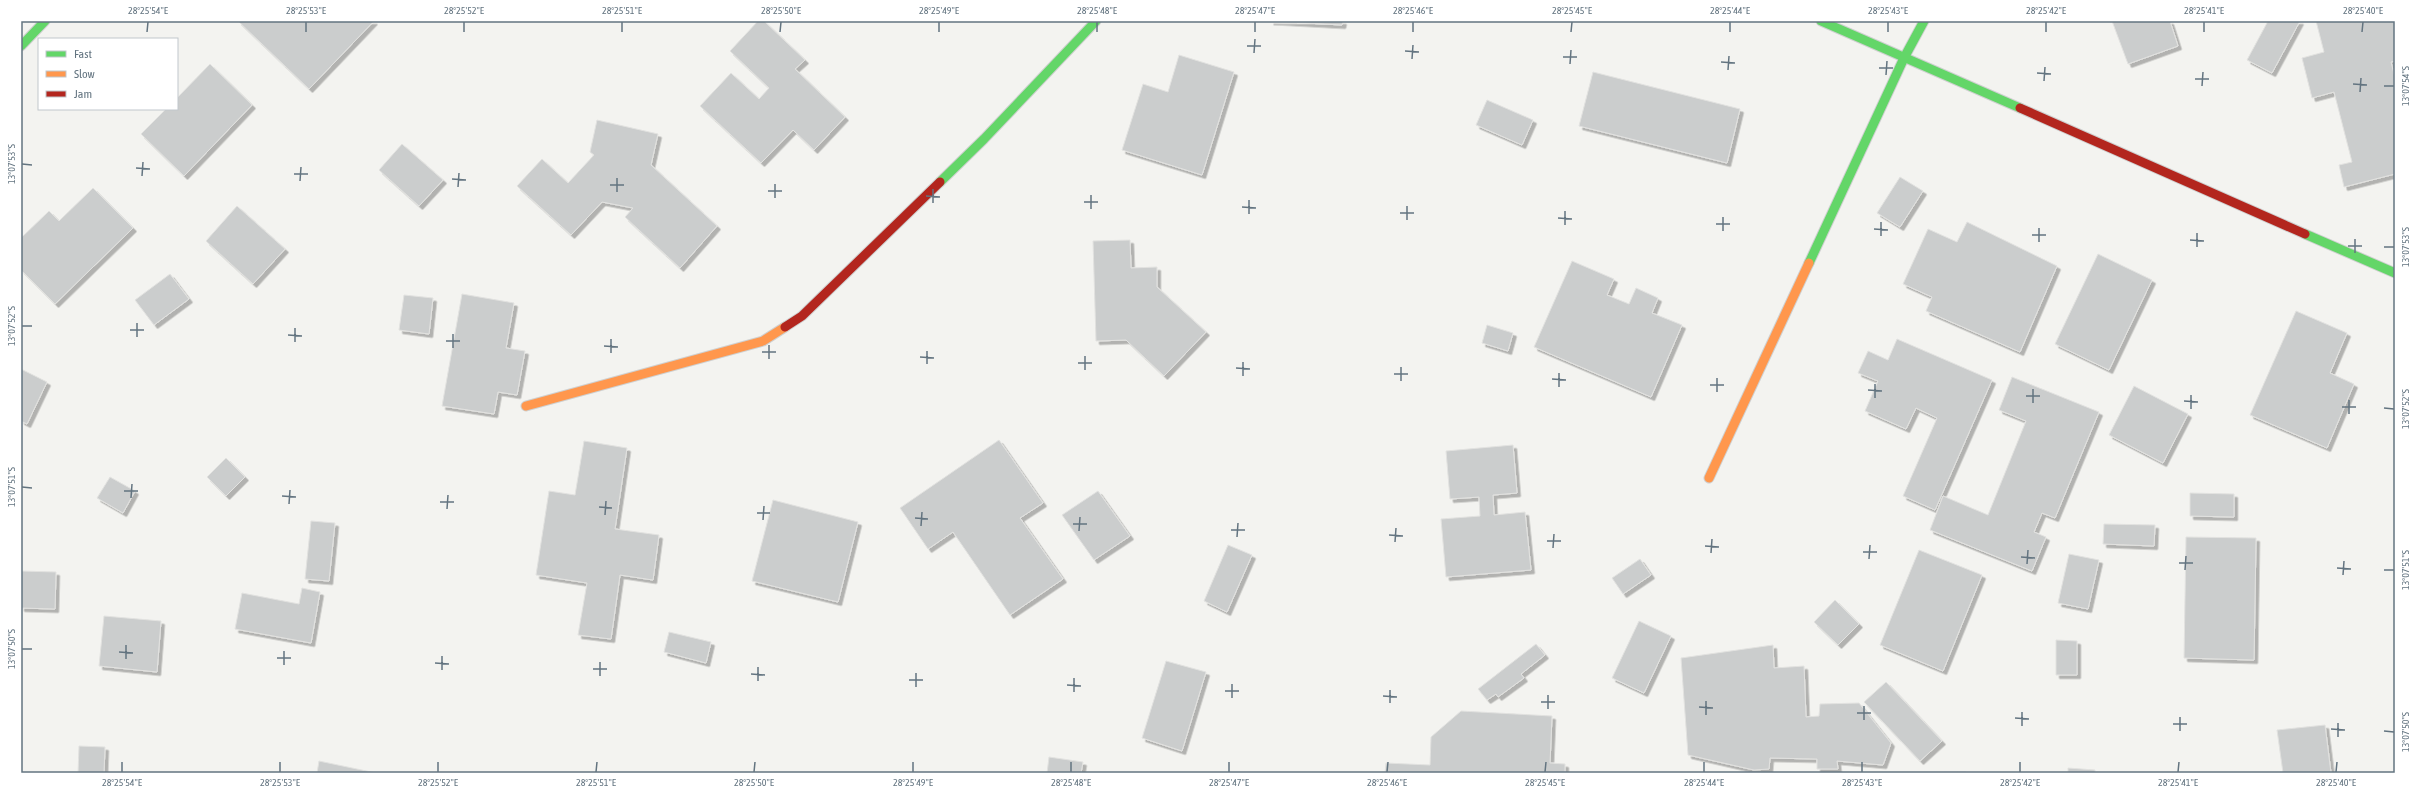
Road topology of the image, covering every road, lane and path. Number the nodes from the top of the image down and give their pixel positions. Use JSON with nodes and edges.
{"nodes":[{"id":1,"x":45,"y":21,"type":"edge"},
{"id":2,"x":1096,"y":21,"type":"edge"},
{"id":3,"x":1821,"y":21,"type":"edge"},
{"id":4,"x":1924,"y":21,"type":"edge"},
{"id":5,"x":21,"y":46,"type":"edge"},
{"id":6,"x":1904,"y":58,"type":"junction"},
{"id":7,"x":2395,"y":273,"type":"edge"},
{"id":8,"x":526,"y":406,"type":"dead end"},
{"id":9,"x":1709,"y":478,"type":"dead end"}],
"edges":[{"from":1,"to":5,"type":"street"},
{"from":2,"to":8,"type":"street"},
{"from":3,"to":6,"type":"street"},
{"from":4,"to":6,"type":"street"},
{"from":6,"to":7,"type":"street"},
{"from":6,"to":9,"type":"street"}]}
